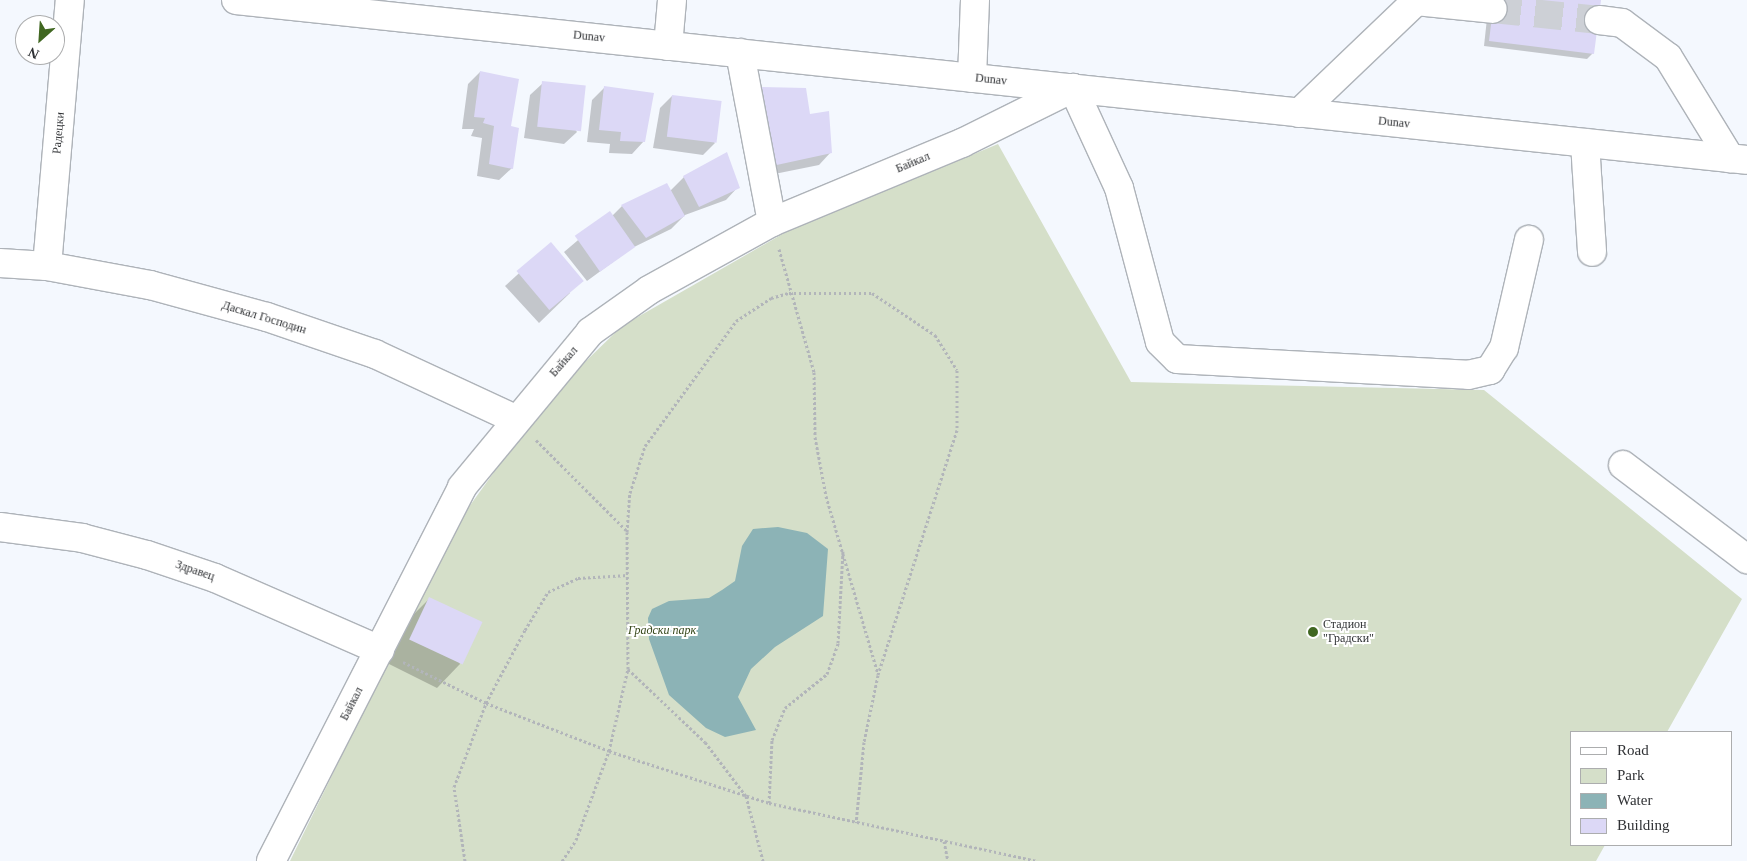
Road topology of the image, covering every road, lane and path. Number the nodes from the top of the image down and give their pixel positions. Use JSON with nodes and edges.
{"nodes":[{"id":1,"x":70,"y":0,"type":"edge"},
{"id":2,"x":236,"y":0,"type":"edge"},
{"id":3,"x":672,"y":0,"type":"edge"},
{"id":4,"x":975,"y":0,"type":"edge"},
{"id":5,"x":331,"y":5,"type":"edge"},
{"id":6,"x":1493,"y":9,"type":"tunnel mouth"},
{"id":7,"x":1599,"y":20,"type":"tunnel mouth"},
{"id":8,"x":668,"y":46,"type":"junction"},
{"id":9,"x":740,"y":54,"type":"junction"},
{"id":10,"x":972,"y":78,"type":"junction"},
{"id":11,"x":1072,"y":88,"type":"junction"},
{"id":12,"x":1299,"y":113,"type":"junction"},
{"id":13,"x":1585,"y":143,"type":"junction"},
{"id":14,"x":1739,"y":159,"type":"edge"},
{"id":15,"x":772,"y":222,"type":"junction"},
{"id":16,"x":1529,"y":240,"type":"dead end"},
{"id":17,"x":1592,"y":252,"type":"dead end"},
{"id":18,"x":0,"y":263,"type":"edge"},
{"id":19,"x":47,"y":266,"type":"junction"},
{"id":20,"x":789,"y":293,"type":"junction"},
{"id":21,"x":515,"y":419,"type":"junction"},
{"id":22,"x":1623,"y":465,"type":"dead end"},
{"id":23,"x":0,"y":527,"type":"edge"},
{"id":24,"x":627,"y":532,"type":"junction"},
{"id":25,"x":843,"y":547,"type":"junction"},
{"id":26,"x":1747,"y":559,"type":"edge"},
{"id":27,"x":628,"y":574,"type":"junction"},
{"id":28,"x":380,"y":650,"type":"junction"},
{"id":29,"x":628,"y":669,"type":"junction"},
{"id":30,"x":878,"y":675,"type":"junction"},
{"id":31,"x":486,"y":704,"type":"junction"},
{"id":32,"x":609,"y":751,"type":"junction"},
{"id":33,"x":746,"y":796,"type":"junction"},
{"id":34,"x":769,"y":803,"type":"junction"},
{"id":35,"x":856,"y":823,"type":"junction"},
{"id":36,"x":944,"y":841,"type":"junction"},
{"id":37,"x":271,"y":861,"type":"edge"},
{"id":38,"x":465,"y":861,"type":"edge"},
{"id":39,"x":562,"y":861,"type":"edge"},
{"id":40,"x":763,"y":861,"type":"edge"},
{"id":41,"x":948,"y":861,"type":"edge"},
{"id":42,"x":1037,"y":861,"type":"edge"}],
"edges":[{"from":1,"to":19,"type":"street","name":"Радецки"},
{"from":2,"to":5,"type":"street","name":"Dunav"},
{"from":3,"to":8,"type":"street"},
{"from":4,"to":10,"type":"street"},
{"from":5,"to":8,"type":"street","name":"Dunav"},
{"from":6,"to":12,"type":"street"},
{"from":7,"to":14,"type":"street"},
{"from":8,"to":9,"type":"street","name":"Dunav"},
{"from":9,"to":10,"type":"street","name":"Dunav"},
{"from":9,"to":15,"type":"street"},
{"from":10,"to":11,"type":"street","name":"Dunav"},
{"from":11,"to":12,"type":"street","name":"Dunav"},
{"from":11,"to":15,"type":"street","name":"Байкал"},
{"from":11,"to":16,"type":"street"},
{"from":12,"to":13,"type":"street","name":"Dunav"},
{"from":13,"to":14,"type":"street","name":"Dunav"},
{"from":13,"to":17,"type":"street"},
{"from":15,"to":20,"type":"path"},
{"from":15,"to":21,"type":"street","name":"Байкал"},
{"from":18,"to":19,"type":"street","name":"Даскал Господин"},
{"from":19,"to":21,"type":"street","name":"Даскал Господин"},
{"from":20,"to":24,"type":"path"},
{"from":20,"to":25,"type":"path"},
{"from":20,"to":30,"type":"path"},
{"from":21,"to":24,"type":"path"},
{"from":21,"to":28,"type":"street","name":"Байкал"},
{"from":22,"to":26,"type":"street"},
{"from":23,"to":28,"type":"street","name":"Здравец"},
{"from":24,"to":27,"type":"path"},
{"from":25,"to":30,"type":"path"},
{"from":25,"to":34,"type":"path"},
{"from":27,"to":29,"type":"path"},
{"from":27,"to":31,"type":"path"},
{"from":28,"to":31,"type":"path"},
{"from":28,"to":37,"type":"street","name":"Байкал"},
{"from":29,"to":32,"type":"path"},
{"from":29,"to":33,"type":"path"},
{"from":30,"to":35,"type":"path"},
{"from":31,"to":32,"type":"path"},
{"from":31,"to":38,"type":"path"},
{"from":32,"to":33,"type":"path"},
{"from":32,"to":39,"type":"path"},
{"from":33,"to":34,"type":"path"},
{"from":33,"to":40,"type":"path"},
{"from":34,"to":35,"type":"path"},
{"from":35,"to":36,"type":"path"},
{"from":36,"to":41,"type":"path"},
{"from":36,"to":42,"type":"path"}]}
